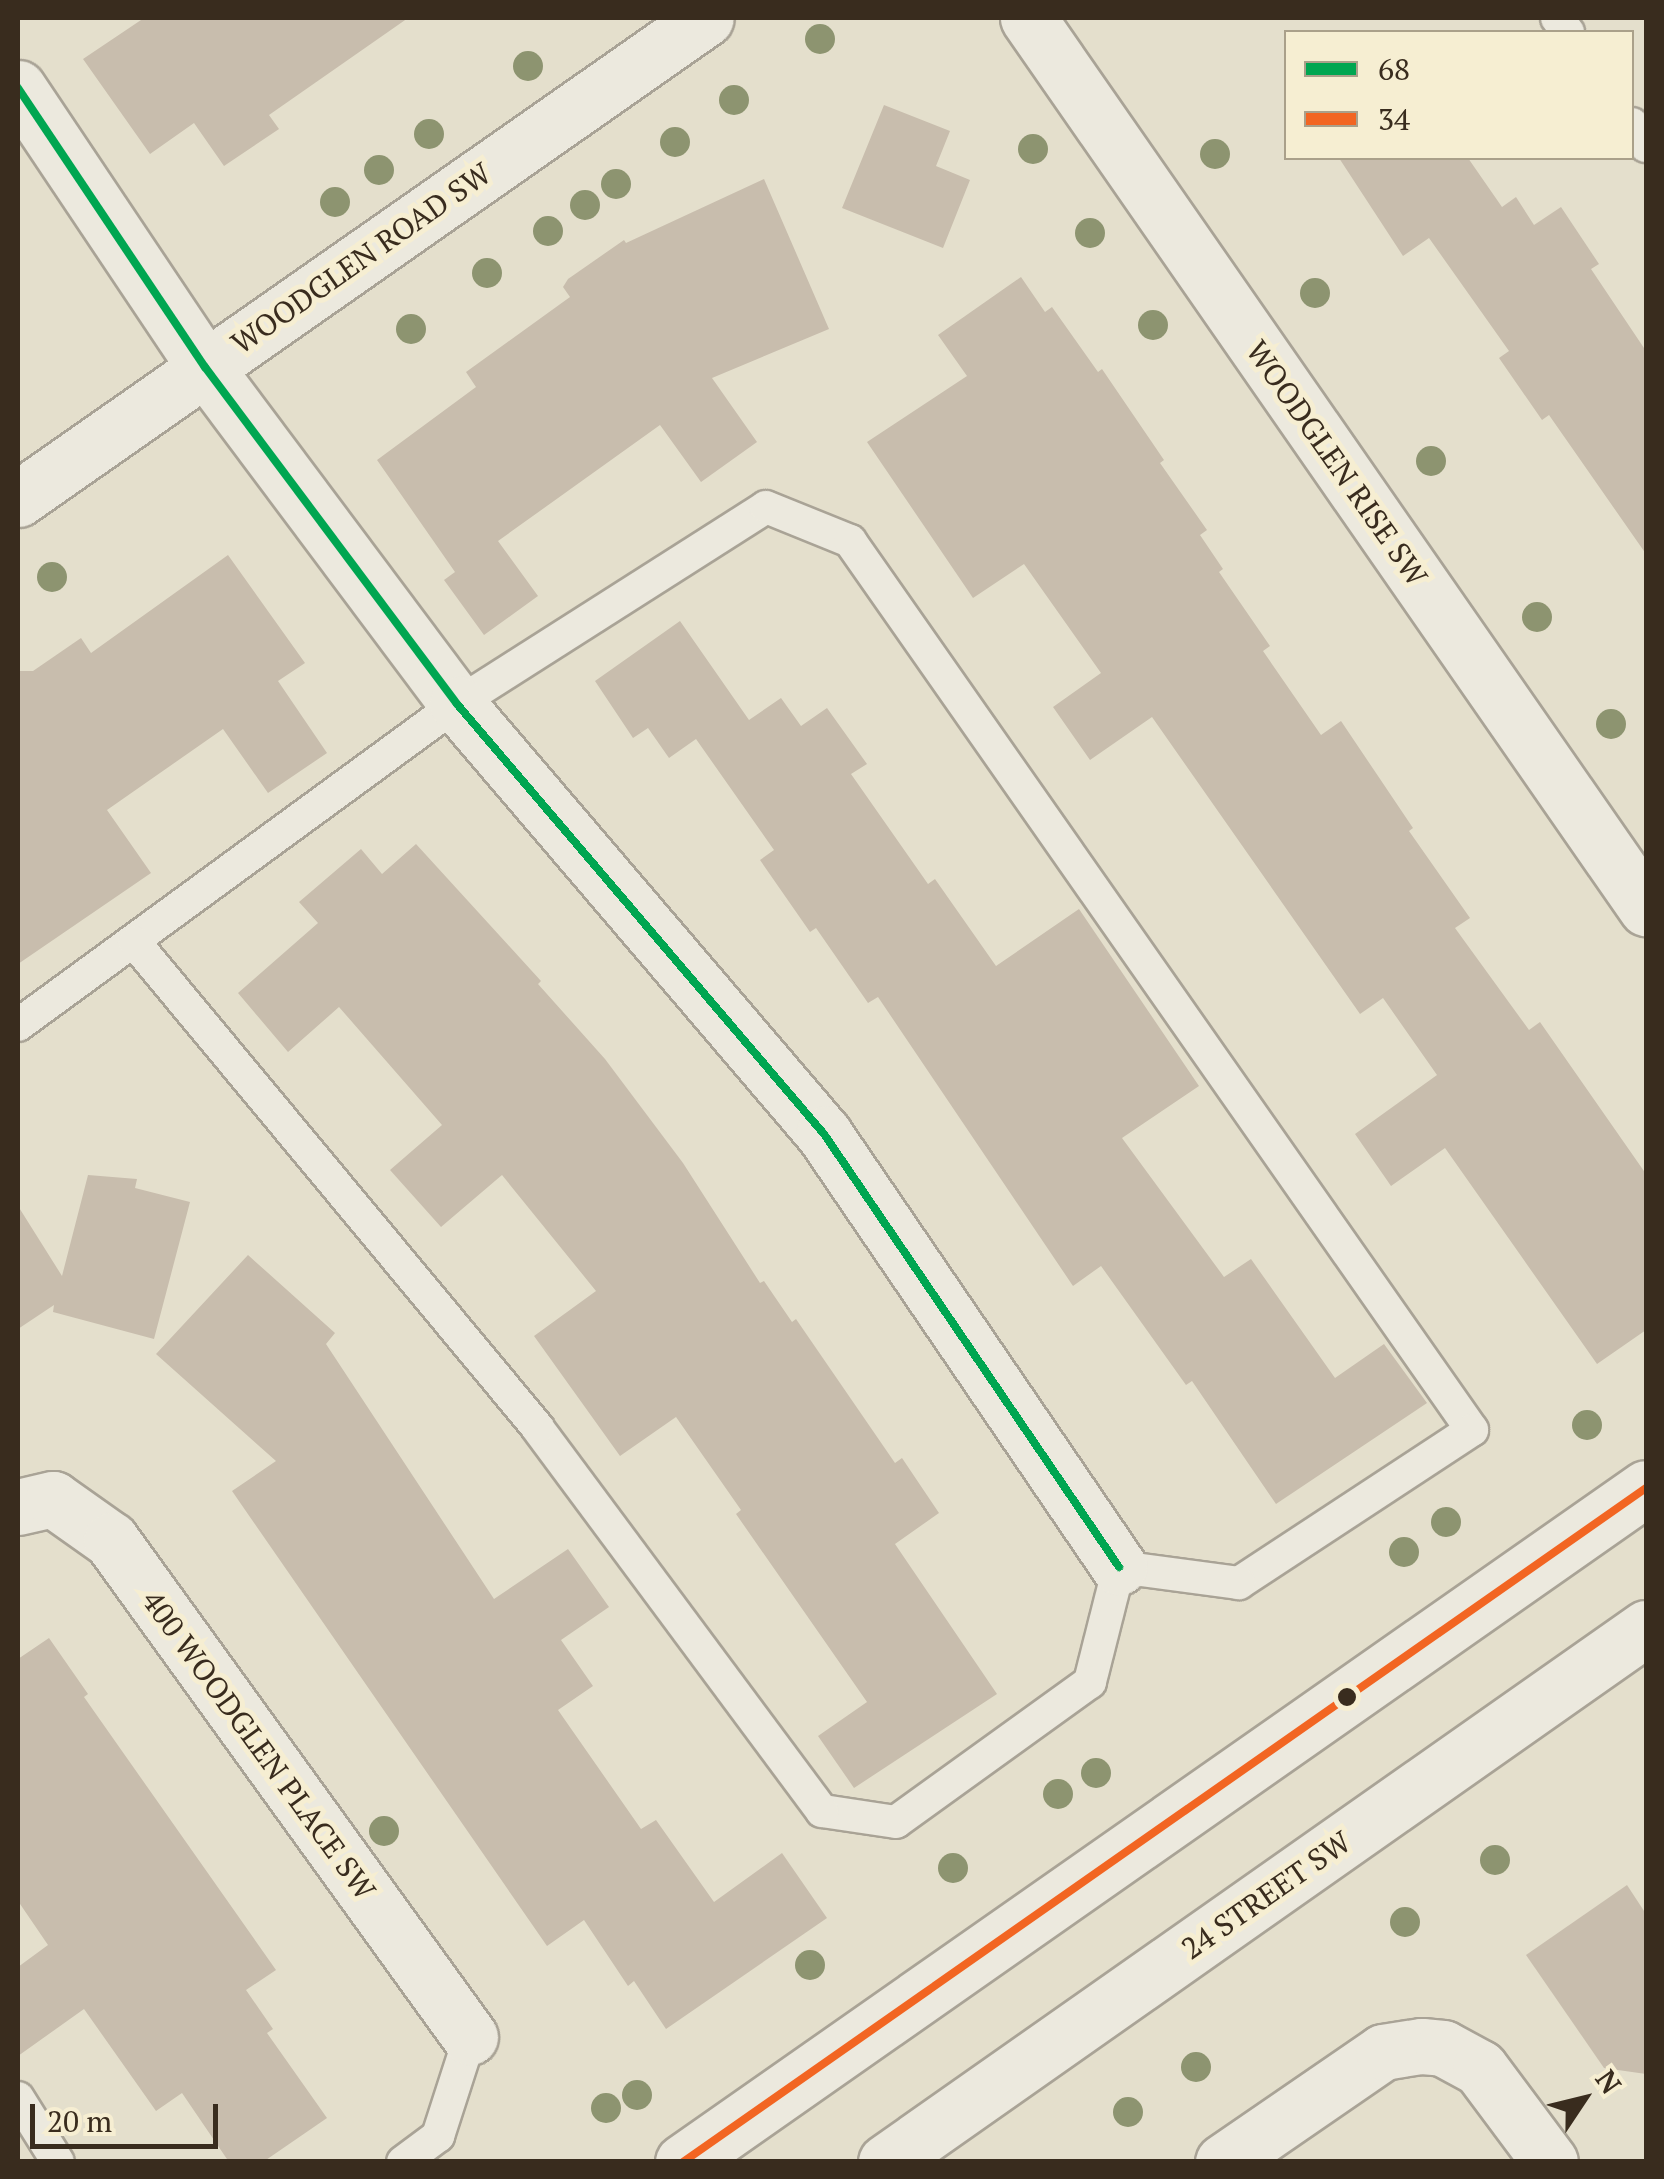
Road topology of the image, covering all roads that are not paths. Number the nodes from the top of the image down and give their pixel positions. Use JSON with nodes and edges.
{"nodes":[{"id":1,"x":706,"y":18,"type":"edge"},
{"id":2,"x":1028,"y":18,"type":"edge"},
{"id":3,"x":18,"y":88,"type":"edge"},
{"id":4,"x":205,"y":366,"type":"junction"},
{"id":5,"x":18,"y":500,"type":"edge"},
{"id":6,"x":458,"y":704,"type":"junction"},
{"id":7,"x":1646,"y":908,"type":"edge"},
{"id":8,"x":135,"y":944,"type":"junction"},
{"id":9,"x":18,"y":1025,"type":"edge"},
{"id":10,"x":1646,"y":1488,"type":"edge"},
{"id":11,"x":18,"y":1507,"type":"edge"},
{"id":12,"x":1119,"y":1567,"type":"junction"},
{"id":13,"x":1646,"y":1628,"type":"edge"},
{"id":14,"x":470,"y":2037,"type":"joint"},
{"id":15,"x":18,"y":2098,"type":"edge"},
{"id":16,"x":58,"y":2162,"type":"edge"},
{"id":17,"x":403,"y":2162,"type":"edge"},
{"id":18,"x":683,"y":2162,"type":"edge"},
{"id":19,"x":886,"y":2162,"type":"edge"},
{"id":20,"x":1223,"y":2162,"type":"edge"},
{"id":21,"x":1550,"y":2162,"type":"edge"}],
"edges":[{"from":1,"to":4,"type":"street","name":"WOODGLEN ROAD SW"},
{"from":2,"to":7,"type":"street","name":"WOODGLEN RISE SW"},
{"from":3,"to":4,"type":"street"},
{"from":4,"to":5,"type":"street","name":"WOODGLEN ROAD SW"},
{"from":4,"to":6,"type":"street"},
{"from":6,"to":8,"type":"lane"},
{"from":6,"to":12,"type":"street"},
{"from":6,"to":12,"type":"lane"},
{"from":8,"to":9,"type":"lane"},
{"from":8,"to":12,"type":"lane"},
{"from":10,"to":18,"type":"street"},
{"from":11,"to":14,"type":"street","name":"400 WOODGLEN PLACE SW"},
{"from":13,"to":19,"type":"street","name":"24 STREET SW"},
{"from":14,"to":17,"type":"lane"},
{"from":15,"to":16,"type":"lane"},
{"from":20,"to":21,"type":"street"}]}
